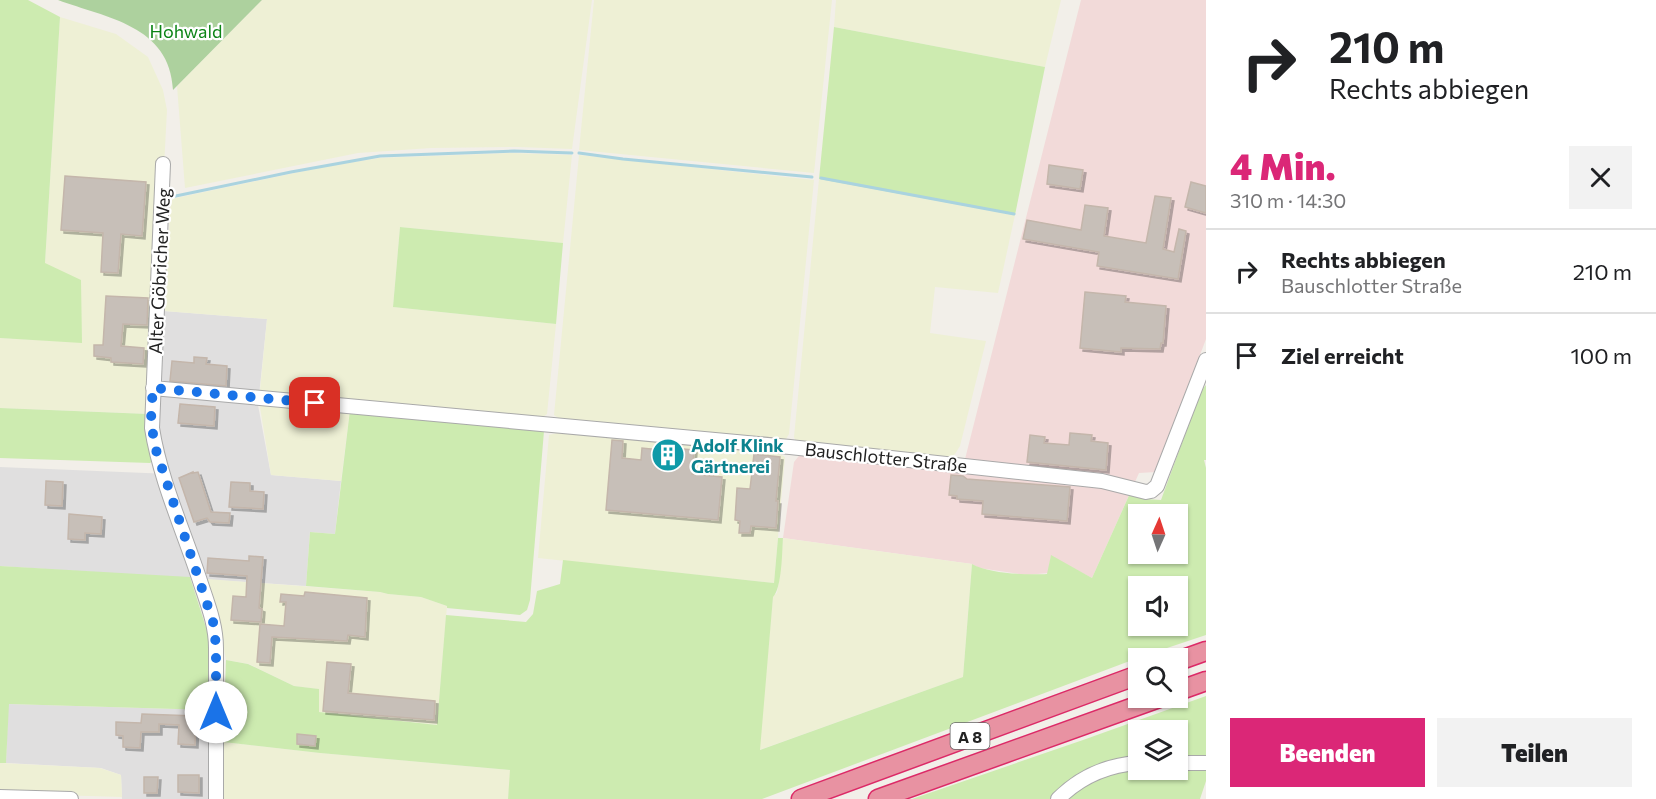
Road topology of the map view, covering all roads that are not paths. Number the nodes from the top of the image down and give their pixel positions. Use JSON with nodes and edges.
{"nodes":[{"id":1,"x":163,"y":164,"type":"dead end"},
{"id":2,"x":1206,"y":360,"type":"edge"},
{"id":3,"x":153,"y":388,"type":"junction"},
{"id":4,"x":1206,"y":651,"type":"edge"},
{"id":5,"x":1188,"y":657,"type":"edge"},
{"id":6,"x":1128,"y":679,"type":"edge"},
{"id":7,"x":1206,"y":681,"type":"edge"},
{"id":8,"x":1188,"y":687,"type":"edge"},
{"id":9,"x":1131,"y":708,"type":"edge"},
{"id":10,"x":1188,"y":763,"type":"edge"},
{"id":11,"x":1206,"y":763,"type":"edge"},
{"id":12,"x":1128,"y":764,"type":"edge"},
{"id":13,"x":0,"y":797,"type":"edge"},
{"id":14,"x":71,"y":799,"type":"edge"},
{"id":15,"x":216,"y":799,"type":"edge"},
{"id":16,"x":801,"y":799,"type":"edge"},
{"id":17,"x":878,"y":799,"type":"edge"},
{"id":18,"x":1058,"y":799,"type":"edge"}],
"edges":[{"from":1,"to":3,"type":"street","name":"Alter Göbricher Weg"},
{"from":2,"to":3,"type":"street","name":"Bauschlotter Straße"},
{"from":3,"to":15,"type":"street","name":"Alter Göbricher Weg"},
{"from":4,"to":5,"type":"highway"},
{"from":6,"to":16,"type":"highway","number":"A 8"},
{"from":7,"to":8,"type":"highway"},
{"from":9,"to":17,"type":"highway","number":"A 8"},
{"from":10,"to":11,"type":"street"},
{"from":12,"to":18,"type":"street"},
{"from":13,"to":14,"type":"street"}]}
